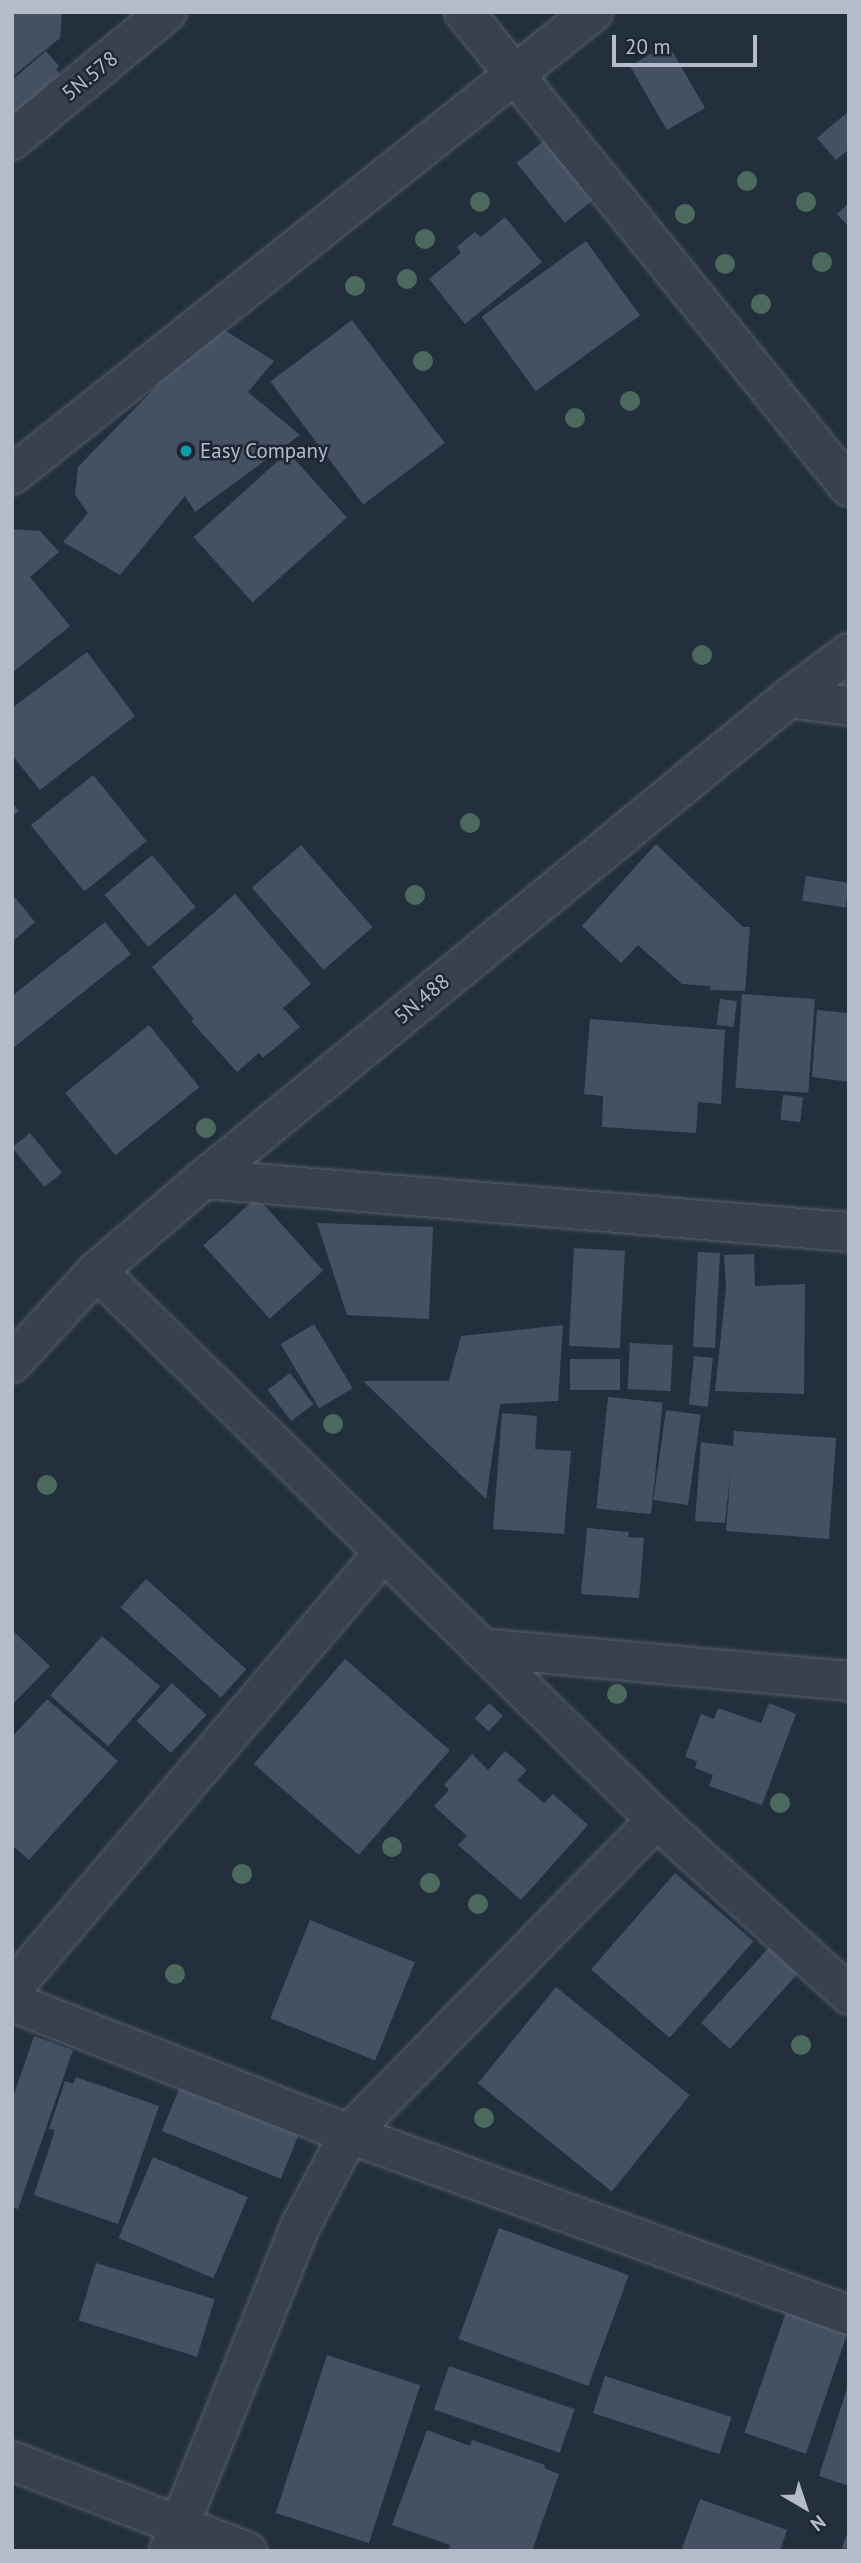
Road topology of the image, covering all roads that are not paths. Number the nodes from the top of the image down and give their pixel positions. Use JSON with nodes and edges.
{"nodes":[{"id":1,"x":167,"y":12,"type":"edge"},
{"id":2,"x":464,"y":12,"type":"edge"},
{"id":3,"x":593,"y":12,"type":"edge"},
{"id":4,"x":516,"y":77,"type":"junction"},
{"id":5,"x":12,"y":140,"type":"edge"},
{"id":6,"x":12,"y":475,"type":"edge"},
{"id":7,"x":849,"y":486,"type":"edge"},
{"id":8,"x":849,"y":653,"type":"edge"},
{"id":9,"x":789,"y":698,"type":"junction"},
{"id":10,"x":849,"y":706,"type":"edge"},
{"id":11,"x":204,"y":1180,"type":"junction"},
{"id":12,"x":849,"y":1232,"type":"edge"},
{"id":13,"x":97,"y":1271,"type":"junction"},
{"id":14,"x":12,"y":1363,"type":"edge"},
{"id":15,"x":384,"y":1552,"type":"junction"},
{"id":16,"x":481,"y":1648,"type":"junction"},
{"id":17,"x":849,"y":1681,"type":"edge"},
{"id":18,"x":657,"y":1820,"type":"junction"},
{"id":19,"x":12,"y":1989,"type":"edge"},
{"id":20,"x":849,"y":1995,"type":"edge"},
{"id":21,"x":12,"y":2002,"type":"edge"},
{"id":22,"x":349,"y":2134,"type":"junction"},
{"id":23,"x":849,"y":2315,"type":"edge"},
{"id":24,"x":12,"y":2461,"type":"edge"},
{"id":25,"x":174,"y":2537,"type":"edge"},
{"id":26,"x":247,"y":2551,"type":"edge"}],
"edges":[{"from":1,"to":5,"type":"street","name":"5N.578"},
{"from":2,"to":4,"type":"street"},
{"from":3,"to":4,"type":"street"},
{"from":4,"to":6,"type":"street"},
{"from":4,"to":7,"type":"street"},
{"from":8,"to":9,"type":"street","name":"5N.488"},
{"from":9,"to":10,"type":"street"},
{"from":9,"to":11,"type":"street","name":"5N.488"},
{"from":11,"to":12,"type":"street"},
{"from":11,"to":13,"type":"street","name":"5N.488"},
{"from":13,"to":14,"type":"street","name":"5N.488"},
{"from":13,"to":15,"type":"street"},
{"from":15,"to":16,"type":"street"},
{"from":15,"to":19,"type":"street"},
{"from":16,"to":17,"type":"street"},
{"from":16,"to":18,"type":"street"},
{"from":18,"to":20,"type":"street"},
{"from":18,"to":22,"type":"street"},
{"from":21,"to":22,"type":"street"},
{"from":22,"to":23,"type":"street"},
{"from":22,"to":25,"type":"street"},
{"from":24,"to":25,"type":"street"},
{"from":25,"to":26,"type":"street"}]}
